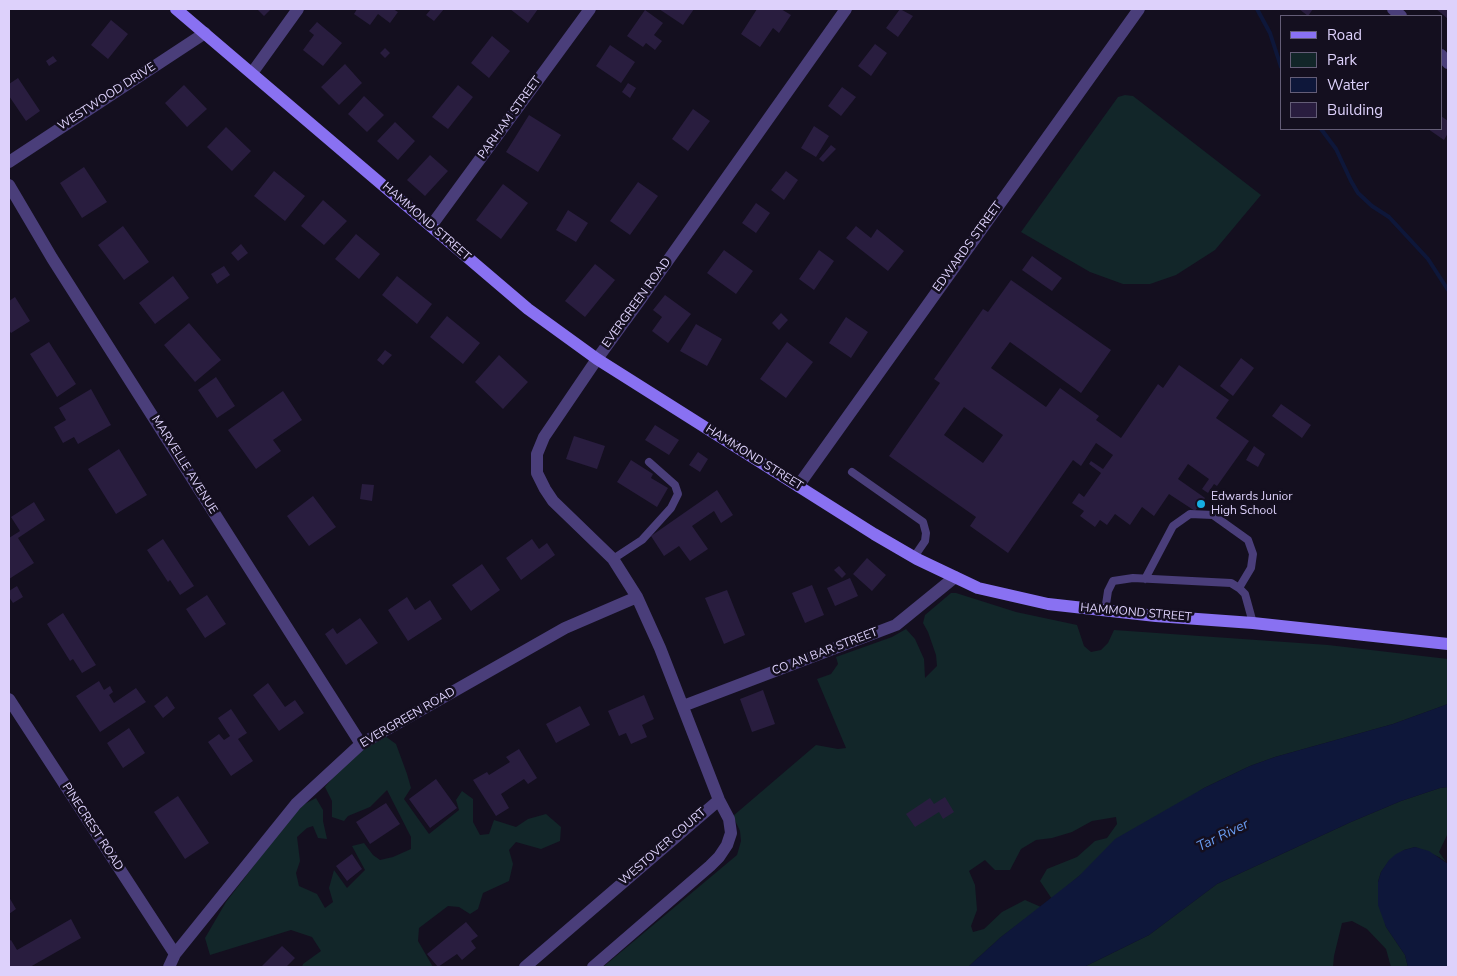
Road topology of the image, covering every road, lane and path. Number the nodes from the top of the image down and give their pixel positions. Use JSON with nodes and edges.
{"nodes":[{"id":1,"x":176,"y":9,"type":"edge"},
{"id":2,"x":298,"y":9,"type":"edge"},
{"id":3,"x":590,"y":9,"type":"edge"},
{"id":4,"x":846,"y":9,"type":"edge"},
{"id":5,"x":1139,"y":9,"type":"edge"},
{"id":6,"x":205,"y":33,"type":"junction"},
{"id":7,"x":252,"y":73,"type":"junction"},
{"id":8,"x":9,"y":162,"type":"edge"},
{"id":9,"x":9,"y":185,"type":"edge"},
{"id":10,"x":431,"y":226,"type":"junction"},
{"id":11,"x":597,"y":359,"type":"junction"},
{"id":12,"x":649,"y":462,"type":"dead end"},
{"id":13,"x":852,"y":472,"type":"dead end"},
{"id":14,"x":798,"y":486,"type":"junction"},
{"id":15,"x":914,"y":557,"type":"junction"},
{"id":16,"x":614,"y":559,"type":"junction"},
{"id":17,"x":954,"y":577,"type":"junction"},
{"id":18,"x":1145,"y":579,"type":"junction"},
{"id":19,"x":1240,"y":588,"type":"junction"},
{"id":20,"x":637,"y":597,"type":"junction"},
{"id":21,"x":1105,"y":612,"type":"junction"},
{"id":22,"x":1254,"y":622,"type":"junction"},
{"id":23,"x":1448,"y":644,"type":"edge"},
{"id":24,"x":9,"y":699,"type":"edge"},
{"id":25,"x":683,"y":706,"type":"junction"},
{"id":26,"x":361,"y":744,"type":"junction"},
{"id":27,"x":719,"y":800,"type":"junction"},
{"id":28,"x":175,"y":954,"type":"junction"},
{"id":29,"x":169,"y":967,"type":"edge"},
{"id":30,"x":525,"y":967,"type":"edge"},
{"id":31,"x":593,"y":967,"type":"edge"}],
"edges":[{"from":1,"to":6,"type":"street","name":"HAMMOND STREET"},
{"from":2,"to":7,"type":"street"},
{"from":3,"to":10,"type":"street","name":"PARHAM STREET"},
{"from":4,"to":11,"type":"street","name":"EVERGREEN ROAD"},
{"from":5,"to":14,"type":"street","name":"EDWARDS STREET"},
{"from":6,"to":7,"type":"street","name":"HAMMOND STREET"},
{"from":6,"to":8,"type":"street","name":"WESTWOOD DRIVE"},
{"from":7,"to":10,"type":"street","name":"HAMMOND STREET"},
{"from":9,"to":26,"type":"street","name":"MARVELLE AVENUE"},
{"from":10,"to":11,"type":"street","name":"HAMMOND STREET"},
{"from":11,"to":14,"type":"street","name":"HAMMOND STREET"},
{"from":11,"to":16,"type":"street","name":"EVERGREEN ROAD"},
{"from":12,"to":16,"type":"lane"},
{"from":13,"to":15,"type":"lane"},
{"from":14,"to":15,"type":"street","name":"HAMMOND STREET"},
{"from":15,"to":17,"type":"street","name":"HAMMOND STREET"},
{"from":16,"to":20,"type":"street","name":"EVERGREEN ROAD"},
{"from":17,"to":21,"type":"street","name":"HAMMOND STREET"},
{"from":17,"to":25,"type":"street","name":"CO AN BAR STREET"},
{"from":18,"to":19,"type":"lane"},
{"from":18,"to":19,"type":"lane"},
{"from":18,"to":21,"type":"lane"},
{"from":19,"to":22,"type":"lane"},
{"from":20,"to":25,"type":"street","name":"EVERGREEN ROAD"},
{"from":20,"to":26,"type":"street","name":"EVERGREEN ROAD"},
{"from":21,"to":22,"type":"street","name":"HAMMOND STREET"},
{"from":22,"to":23,"type":"street","name":"HAMMOND STREET"},
{"from":24,"to":28,"type":"street","name":"PINECREST ROAD"},
{"from":25,"to":27,"type":"street","name":"EVERGREEN ROAD"},
{"from":26,"to":28,"type":"street","name":"EVERGREEN ROAD"},
{"from":27,"to":30,"type":"street","name":"WESTOVER COURT"},
{"from":27,"to":31,"type":"street","name":"WESTOVER COURT"},
{"from":28,"to":29,"type":"street","name":"EVERGREEN ROAD"}]}
